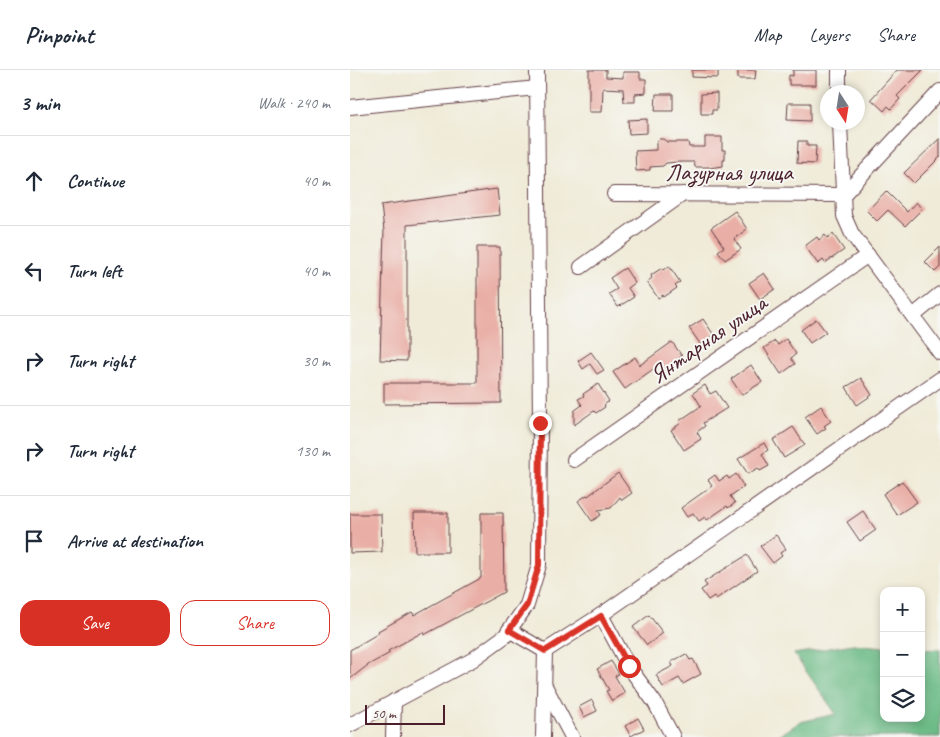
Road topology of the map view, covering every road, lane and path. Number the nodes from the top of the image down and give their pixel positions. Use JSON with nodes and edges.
{"nodes":[{"id":1,"x":536,"y":70,"type":"edge"},
{"id":2,"x":839,"y":70,"type":"edge"},
{"id":3,"x":840,"y":85,"type":"edge"},
{"id":4,"x":537,"y":88,"type":"junction"},
{"id":5,"x":940,"y":92,"type":"edge"},
{"id":6,"x":350,"y":107,"type":"edge"},
{"id":7,"x":840,"y":130,"type":"edge"},
{"id":8,"x":614,"y":194,"type":"dead end"},
{"id":9,"x":683,"y":194,"type":"junction"},
{"id":10,"x":843,"y":195,"type":"junction"},
{"id":11,"x":868,"y":256,"type":"junction"},
{"id":12,"x":581,"y":268,"type":"dead end"},
{"id":13,"x":940,"y":294,"type":"edge"},
{"id":14,"x":913,"y":316,"type":"junction"},
{"id":15,"x":940,"y":353,"type":"edge"},
{"id":16,"x":940,"y":379,"type":"edge"},
{"id":17,"x":574,"y":460,"type":"dead end"},
{"id":18,"x":601,"y":616,"type":"junction"},
{"id":19,"x":509,"y":630,"type":"junction"},
{"id":20,"x":545,"y":651,"type":"junction"},
{"id":21,"x":545,"y":686,"type":"junction"},
{"id":22,"x":394,"y":701,"type":"junction"},
{"id":23,"x":350,"y":725,"type":"edge"},
{"id":24,"x":393,"y":737,"type":"edge"},
{"id":25,"x":543,"y":737,"type":"edge"},
{"id":26,"x":572,"y":737,"type":"edge"},
{"id":27,"x":673,"y":737,"type":"edge"}],
"edges":[{"from":1,"to":4,"type":"street"},
{"from":2,"to":3,"type":"street"},
{"from":4,"to":6,"type":"street"},
{"from":4,"to":19,"type":"street"},
{"from":5,"to":10,"type":"street"},
{"from":7,"to":10,"type":"street"},
{"from":8,"to":9,"type":"street","name":"Лазурная улица"},
{"from":9,"to":10,"type":"street","name":"Лазурная улица"},
{"from":9,"to":12,"type":"street"},
{"from":10,"to":11,"type":"street"},
{"from":11,"to":14,"type":"street"},
{"from":11,"to":17,"type":"street","name":"Янтарная улица"},
{"from":13,"to":14,"type":"street"},
{"from":14,"to":15,"type":"street"},
{"from":16,"to":18,"type":"street"},
{"from":18,"to":20,"type":"street"},
{"from":18,"to":27,"type":"street"},
{"from":19,"to":20,"type":"street"},
{"from":19,"to":22,"type":"street"},
{"from":20,"to":21,"type":"street"},
{"from":21,"to":25,"type":"street"},
{"from":21,"to":26,"type":"street"},
{"from":22,"to":23,"type":"street"},
{"from":22,"to":24,"type":"street"}]}
